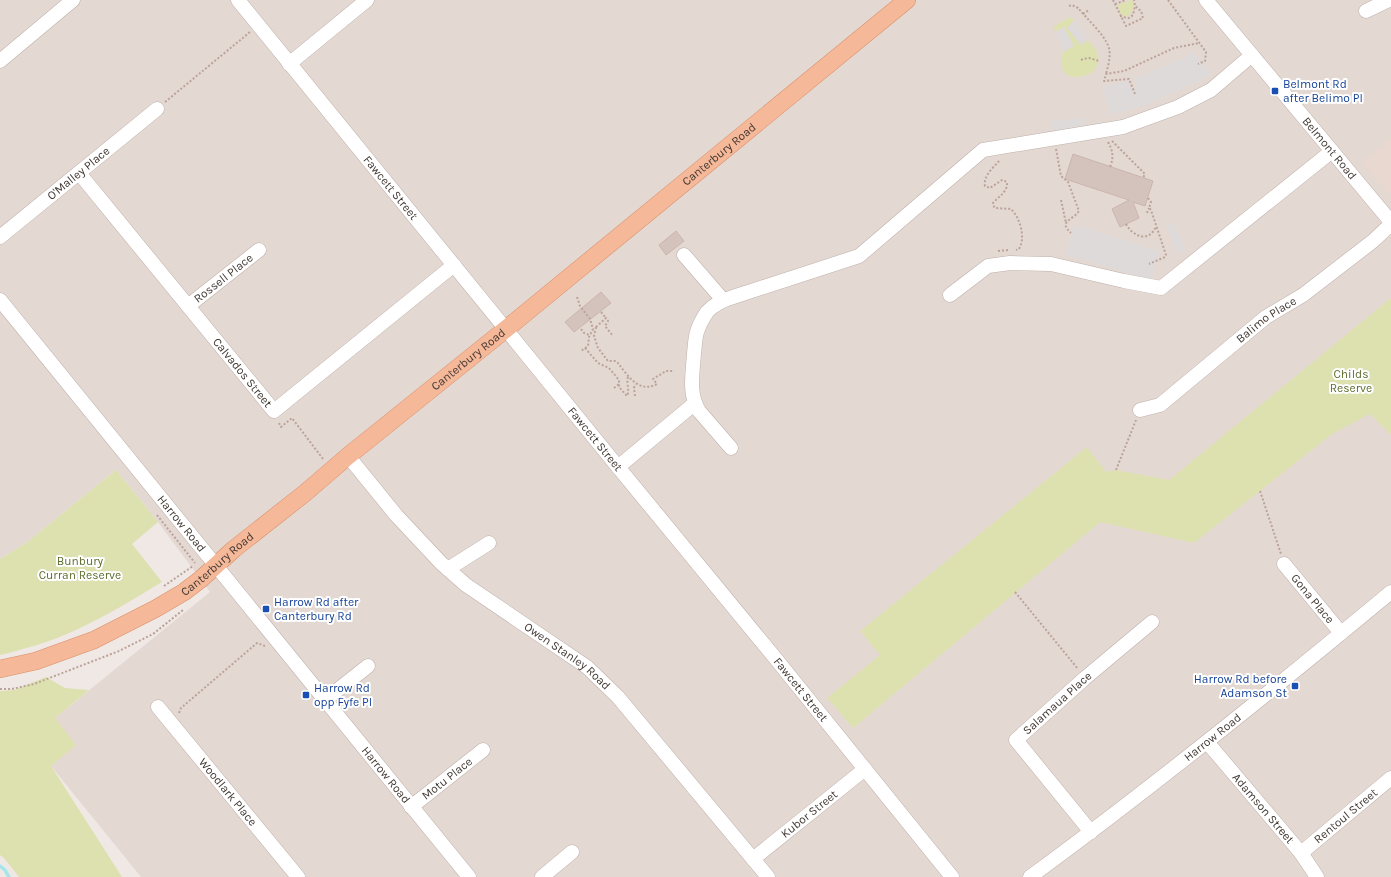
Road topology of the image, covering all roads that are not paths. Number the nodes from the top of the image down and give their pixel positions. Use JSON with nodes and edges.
{"nodes":[{"id":1,"x":73,"y":0,"type":"edge"},
{"id":2,"x":238,"y":0,"type":"edge"},
{"id":3,"x":367,"y":0,"type":"edge"},
{"id":4,"x":907,"y":0,"type":"edge"},
{"id":5,"x":1206,"y":0,"type":"edge"},
{"id":6,"x":1389,"y":0,"type":"edge"},
{"id":7,"x":1366,"y":11,"type":"dead end"},
{"id":8,"x":1252,"y":55,"type":"junction"},
{"id":9,"x":0,"y":61,"type":"edge"},
{"id":10,"x":289,"y":64,"type":"junction"},
{"id":11,"x":156,"y":109,"type":"road end"},
{"id":12,"x":1332,"y":151,"type":"junction"},
{"id":13,"x":79,"y":173,"type":"junction"},
{"id":14,"x":1391,"y":223,"type":"edge"},
{"id":15,"x":0,"y":237,"type":"edge"},
{"id":16,"x":259,"y":250,"type":"dead end"},
{"id":17,"x":684,"y":254,"type":"dead end"},
{"id":18,"x":454,"y":265,"type":"junction"},
{"id":19,"x":950,"y":296,"type":"dead end"},
{"id":20,"x":0,"y":300,"type":"edge"},
{"id":21,"x":723,"y":300,"type":"junction"},
{"id":22,"x":188,"y":306,"type":"junction"},
{"id":23,"x":506,"y":329,"type":"junction"},
{"id":24,"x":694,"y":404,"type":"junction"},
{"id":25,"x":1140,"y":410,"type":"road end"},
{"id":26,"x":731,"y":448,"type":"dead end"},
{"id":27,"x":348,"y":456,"type":"junction"},
{"id":28,"x":618,"y":467,"type":"junction"},
{"id":29,"x":489,"y":543,"type":"dead end"},
{"id":30,"x":1284,"y":564,"type":"road end"},
{"id":31,"x":216,"y":565,"type":"junction"},
{"id":32,"x":448,"y":570,"type":"junction"},
{"id":33,"x":1391,"y":592,"type":"edge"},
{"id":34,"x":1152,"y":622,"type":"dead end"},
{"id":35,"x":1341,"y":633,"type":"junction"},
{"id":36,"x":368,"y":666,"type":"dead end"},
{"id":37,"x":0,"y":669,"type":"edge"},
{"id":38,"x":325,"y":700,"type":"junction"},
{"id":39,"x":158,"y":707,"type":"dead end"},
{"id":40,"x":1207,"y":742,"type":"junction"},
{"id":41,"x":483,"y":750,"type":"dead end"},
{"id":42,"x":865,"y":769,"type":"junction"},
{"id":43,"x":1391,"y":778,"type":"edge"},
{"id":44,"x":411,"y":807,"type":"junction"},
{"id":45,"x":1091,"y":832,"type":"junction"},
{"id":46,"x":572,"y":852,"type":"dead end"},
{"id":47,"x":1301,"y":853,"type":"junction"},
{"id":48,"x":753,"y":859,"type":"junction"},
{"id":49,"x":298,"y":877,"type":"edge"},
{"id":50,"x":469,"y":877,"type":"edge"},
{"id":51,"x":542,"y":877,"type":"edge"},
{"id":52,"x":768,"y":877,"type":"edge"},
{"id":53,"x":952,"y":877,"type":"edge"},
{"id":54,"x":1030,"y":877,"type":"edge"},
{"id":55,"x":1316,"y":877,"type":"edge"}],
"edges":[{"from":1,"to":9,"type":"street"},
{"from":2,"to":10,"type":"street","name":"Fawcett Street"},
{"from":3,"to":10,"type":"street"},
{"from":4,"to":23,"type":"main road","name":"Canterbury Road"},
{"from":5,"to":8,"type":"street","name":"Belmont Road"},
{"from":6,"to":7,"type":"street"},
{"from":8,"to":12,"type":"street","name":"Belmont Road"},
{"from":8,"to":21,"type":"street"},
{"from":10,"to":18,"type":"street","name":"Fawcett Street"},
{"from":11,"to":13,"type":"street","name":"O'Malley Place"},
{"from":12,"to":14,"type":"street","name":"Belmont Road"},
{"from":12,"to":19,"type":"street"},
{"from":13,"to":15,"type":"street","name":"O'Malley Place"},
{"from":13,"to":22,"type":"street","name":"Calvados Street"},
{"from":14,"to":25,"type":"street","name":"Balimo Place"},
{"from":16,"to":22,"type":"street","name":"Rossell Place"},
{"from":17,"to":21,"type":"street"},
{"from":18,"to":22,"type":"street","name":"Calvados Street"},
{"from":18,"to":23,"type":"street","name":"Fawcett Street"},
{"from":20,"to":31,"type":"street","name":"Harrow Road"},
{"from":21,"to":24,"type":"street"},
{"from":23,"to":27,"type":"main road","name":"Canterbury Road"},
{"from":23,"to":28,"type":"street","name":"Fawcett Street"},
{"from":24,"to":26,"type":"street"},
{"from":24,"to":28,"type":"street"},
{"from":27,"to":31,"type":"main road","name":"Canterbury Road"},
{"from":27,"to":32,"type":"street","name":"Owen Stanley Road"},
{"from":28,"to":42,"type":"street","name":"Fawcett Street"},
{"from":29,"to":32,"type":"street"},
{"from":30,"to":35,"type":"street","name":"Gona Place"},
{"from":31,"to":37,"type":"main road","name":"Canterbury Road"},
{"from":31,"to":38,"type":"street","name":"Harrow Road"},
{"from":32,"to":48,"type":"street","name":"Owen Stanley Road"},
{"from":33,"to":35,"type":"street","name":"Harrow Road"},
{"from":34,"to":45,"type":"street","name":"Salamaua Place"},
{"from":35,"to":40,"type":"street","name":"Harrow Road"},
{"from":36,"to":38,"type":"street"},
{"from":38,"to":44,"type":"street","name":"Harrow Road"},
{"from":39,"to":49,"type":"street","name":"Woodlark Place"},
{"from":40,"to":45,"type":"street","name":"Harrow Road"},
{"from":40,"to":47,"type":"street","name":"Adamson Street"},
{"from":41,"to":44,"type":"street","name":"Motu Place"},
{"from":42,"to":48,"type":"street","name":"Kubor Street"},
{"from":42,"to":53,"type":"street","name":"Fawcett Street"},
{"from":43,"to":47,"type":"street","name":"Rentoul Street"},
{"from":44,"to":50,"type":"street","name":"Harrow Road"},
{"from":45,"to":54,"type":"street","name":"Harrow Road"},
{"from":46,"to":51,"type":"street"},
{"from":47,"to":55,"type":"street","name":"Adamson Street"},
{"from":48,"to":52,"type":"street","name":"Owen Stanley Road"}]}
